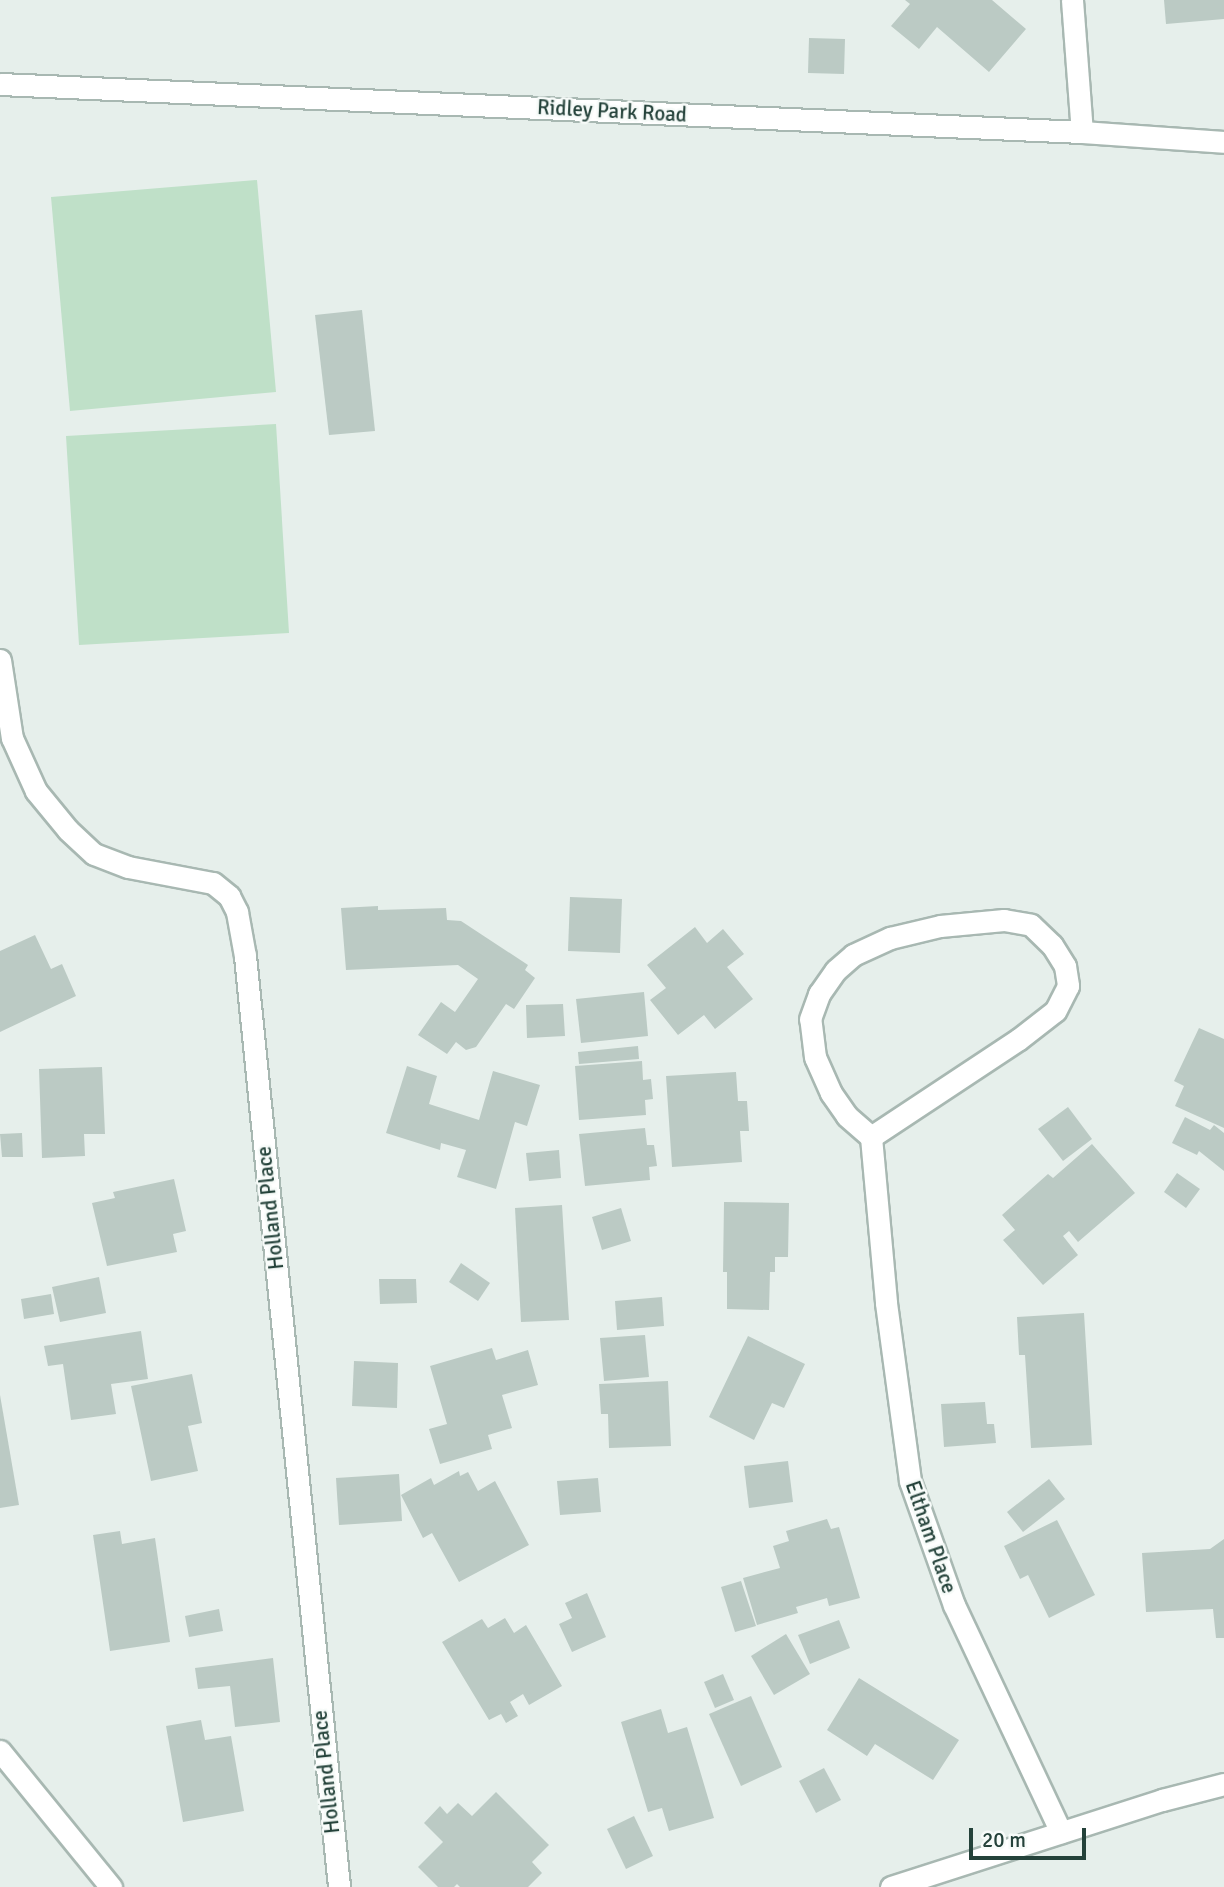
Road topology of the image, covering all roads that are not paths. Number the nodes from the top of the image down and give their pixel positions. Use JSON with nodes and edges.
{"nodes":[{"id":1,"x":1072,"y":0,"type":"edge"},
{"id":2,"x":0,"y":84,"type":"edge"},
{"id":3,"x":1082,"y":132,"type":"junction"},
{"id":4,"x":1224,"y":142,"type":"edge"},
{"id":5,"x":0,"y":660,"type":"edge"},
{"id":6,"x":871,"y":1136,"type":"junction"},
{"id":7,"x":0,"y":1751,"type":"edge"},
{"id":8,"x":1224,"y":1784,"type":"edge"},
{"id":9,"x":1061,"y":1832,"type":"junction"},
{"id":10,"x":111,"y":1887,"type":"edge"},
{"id":11,"x":339,"y":1887,"type":"edge"},
{"id":12,"x":891,"y":1887,"type":"edge"}],
"edges":[{"from":1,"to":3,"type":"street"},
{"from":2,"to":3,"type":"street","name":"Ridley Park Road"},
{"from":3,"to":4,"type":"street","name":"Ridley Park Road"},
{"from":5,"to":11,"type":"street","name":"Holland Place"},
{"from":6,"to":6,"type":"street"},
{"from":6,"to":9,"type":"street","name":"Eltham Place"},
{"from":7,"to":10,"type":"street"},
{"from":8,"to":9,"type":"street"},
{"from":9,"to":12,"type":"street"}]}
